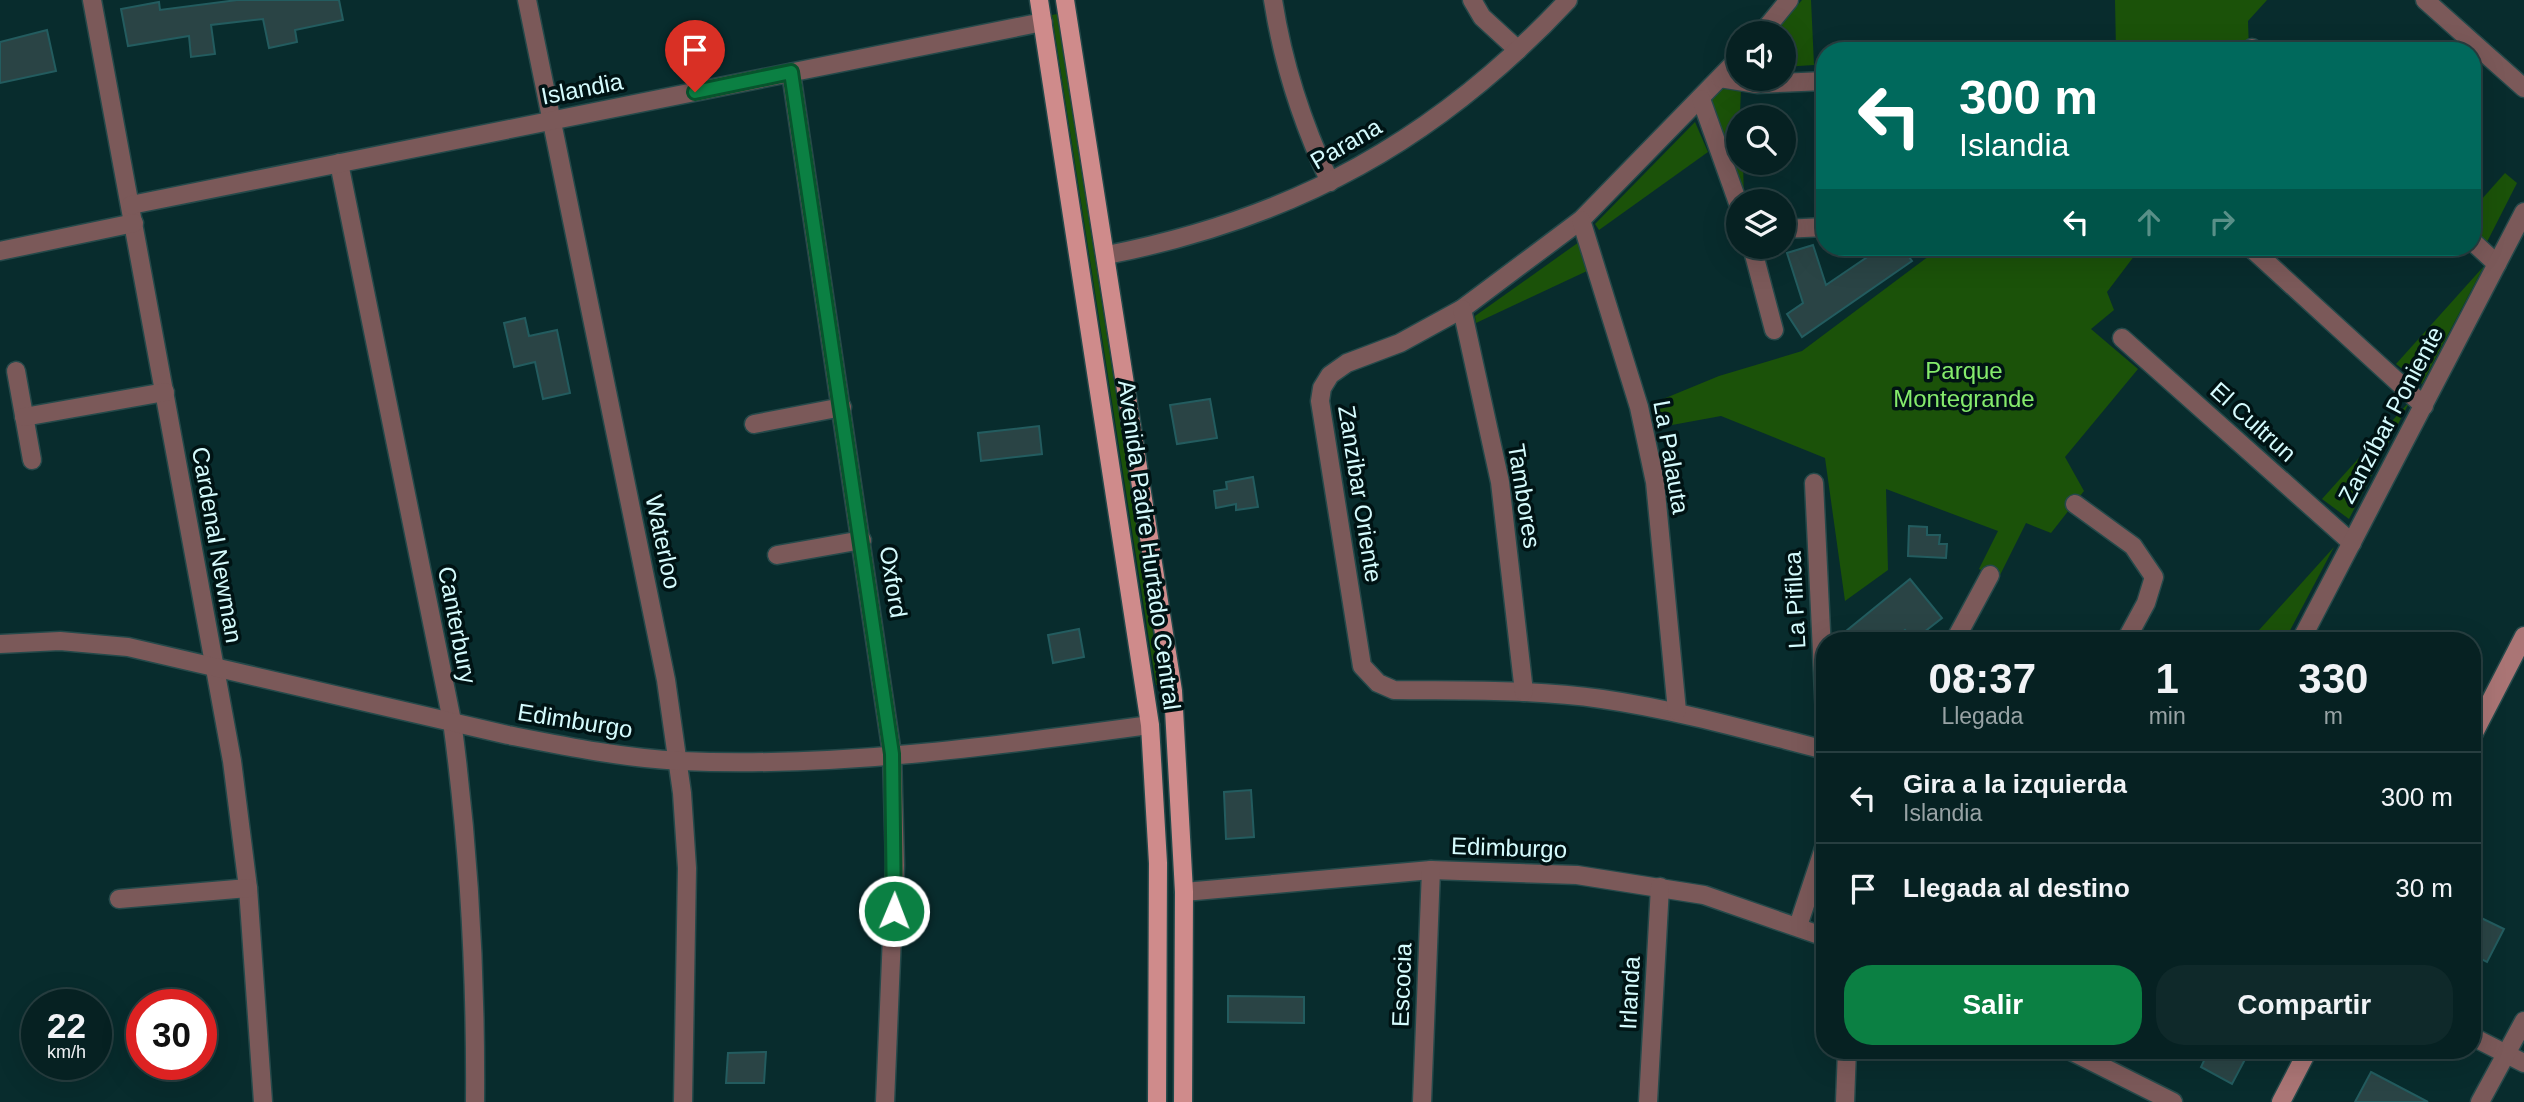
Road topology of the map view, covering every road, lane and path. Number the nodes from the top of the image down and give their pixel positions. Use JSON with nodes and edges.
{"nodes":[{"id":1,"x":92,"y":0,"type":"edge"},
{"id":2,"x":527,"y":0,"type":"edge"},
{"id":3,"x":1039,"y":0,"type":"edge"},
{"id":4,"x":1065,"y":0,"type":"edge"},
{"id":5,"x":1273,"y":0,"type":"edge"},
{"id":6,"x":1472,"y":0,"type":"edge"},
{"id":7,"x":1569,"y":0,"type":"edge"},
{"id":8,"x":1789,"y":0,"type":"edge"},
{"id":9,"x":2425,"y":0,"type":"edge"},
{"id":10,"x":1772,"y":21,"type":"edge"},
{"id":11,"x":1043,"y":22,"type":"junction"},
{"id":12,"x":2472,"y":42,"type":"edge"},
{"id":13,"x":1518,"y":50,"type":"junction"},
{"id":14,"x":2481,"y":50,"type":"edge"},
{"id":15,"x":791,"y":72,"type":"junction"},
{"id":16,"x":1726,"y":72,"type":"edge"},
{"id":17,"x":1720,"y":78,"type":"junction"},
{"id":18,"x":1816,"y":81,"type":"edge"},
{"id":19,"x":2524,"y":88,"type":"edge"},
{"id":20,"x":1701,"y":99,"type":"junction"},
{"id":21,"x":551,"y":120,"type":"junction"},
{"id":22,"x":339,"y":163,"type":"junction"},
{"id":23,"x":1330,"y":182,"type":"junction"},
{"id":24,"x":1733,"y":189,"type":"edge"},
{"id":25,"x":2524,"y":212,"type":"edge"},
{"id":26,"x":132,"y":214,"type":"junction"},
{"id":27,"x":1581,"y":220,"type":"junction"},
{"id":28,"x":1816,"y":227,"type":"edge"},
{"id":29,"x":1796,"y":228,"type":"edge"},
{"id":30,"x":2481,"y":249,"type":"edge"},
{"id":31,"x":0,"y":251,"type":"edge"},
{"id":32,"x":1107,"y":255,"type":"junction"},
{"id":33,"x":2260,"y":256,"type":"edge"},
{"id":34,"x":1755,"y":259,"type":"edge"},
{"id":35,"x":2497,"y":264,"type":"junction"},
{"id":36,"x":1462,"y":310,"type":"junction"},
{"id":37,"x":1774,"y":330,"type":"dead end"},
{"id":38,"x":2122,"y":338,"type":"dead end"},
{"id":39,"x":16,"y":372,"type":"dead end"},
{"id":40,"x":164,"y":392,"type":"junction"},
{"id":41,"x":2424,"y":406,"type":"junction"},
{"id":42,"x":842,"y":407,"type":"junction"},
{"id":43,"x":24,"y":417,"type":"junction"},
{"id":44,"x":754,"y":424,"type":"dead end"},
{"id":45,"x":32,"y":460,"type":"dead end"},
{"id":46,"x":1814,"y":483,"type":"dead end"},
{"id":47,"x":2074,"y":504,"type":"dead end"},
{"id":48,"x":862,"y":540,"type":"junction"},
{"id":49,"x":2352,"y":543,"type":"junction"},
{"id":50,"x":777,"y":555,"type":"dead end"},
{"id":51,"x":1990,"y":575,"type":"dead end"},
{"id":52,"x":1821,"y":632,"type":"edge"},
{"id":53,"x":1959,"y":632,"type":"edge"},
{"id":54,"x":2130,"y":632,"type":"edge"},
{"id":55,"x":2305,"y":632,"type":"edge"},
{"id":56,"x":2524,"y":636,"type":"edge"},
{"id":57,"x":0,"y":644,"type":"edge"},
{"id":58,"x":214,"y":666,"type":"junction"},
{"id":59,"x":1524,"y":692,"type":"junction"},
{"id":60,"x":1677,"y":711,"type":"junction"},
{"id":61,"x":2481,"y":719,"type":"edge"},
{"id":62,"x":452,"y":721,"type":"junction"},
{"id":63,"x":1150,"y":725,"type":"junction"},
{"id":64,"x":1816,"y":748,"type":"edge"},
{"id":65,"x":892,"y":754,"type":"junction"},
{"id":66,"x":678,"y":761,"type":"junction"},
{"id":67,"x":1431,"y":870,"type":"junction"},
{"id":68,"x":1816,"y":872,"type":"edge"},
{"id":69,"x":1660,"y":887,"type":"junction"},
{"id":70,"x":248,"y":888,"type":"junction"},
{"id":71,"x":1184,"y":892,"type":"junction"},
{"id":72,"x":119,"y":899,"type":"dead end"},
{"id":73,"x":1798,"y":926,"type":"junction"},
{"id":74,"x":1816,"y":933,"type":"edge"},
{"id":75,"x":2524,"y":1021,"type":"edge"},
{"id":76,"x":2481,"y":1041,"type":"edge"},
{"id":77,"x":2507,"y":1054,"type":"junction"},
{"id":78,"x":1847,"y":1059,"type":"edge"},
{"id":79,"x":2087,"y":1059,"type":"edge"},
{"id":80,"x":2303,"y":1059,"type":"edge"},
{"id":81,"x":2524,"y":1063,"type":"edge"},
{"id":82,"x":263,"y":1102,"type":"edge"},
{"id":83,"x":475,"y":1102,"type":"edge"},
{"id":84,"x":683,"y":1102,"type":"edge"},
{"id":85,"x":885,"y":1102,"type":"edge"},
{"id":86,"x":1157,"y":1102,"type":"edge"},
{"id":87,"x":1182,"y":1102,"type":"edge"},
{"id":88,"x":1422,"y":1102,"type":"edge"},
{"id":89,"x":1648,"y":1102,"type":"edge"},
{"id":90,"x":1845,"y":1102,"type":"edge"},
{"id":91,"x":2173,"y":1102,"type":"edge"},
{"id":92,"x":2281,"y":1102,"type":"edge"},
{"id":93,"x":2480,"y":1102,"type":"edge"}],
"edges":[{"from":1,"to":26,"type":"street","name":"Cardenal Newman"},
{"from":2,"to":21,"type":"street","name":"Waterloo"},
{"from":3,"to":11,"type":"main road","name":"Avenida Padre Hurtado Central"},
{"from":4,"to":32,"type":"main road","name":"Avenida Padre Hurtado Central"},
{"from":5,"to":23,"type":"street"},
{"from":6,"to":13,"type":"street"},
{"from":7,"to":13,"type":"street","name":"Parana"},
{"from":8,"to":10,"type":"street"},
{"from":9,"to":12,"type":"street"},
{"from":11,"to":15,"type":"street","name":"Islandia"},
{"from":11,"to":63,"type":"main road","name":"Avenida Padre Hurtado Central"},
{"from":13,"to":23,"type":"street","name":"Parana"},
{"from":14,"to":19,"type":"street"},
{"from":15,"to":21,"type":"street","name":"Islandia"},
{"from":15,"to":42,"type":"street","name":"Oxford"},
{"from":16,"to":17,"type":"street","name":"Zanzibar Oriente"},
{"from":17,"to":18,"type":"street"},
{"from":17,"to":20,"type":"street","name":"Zanzibar Oriente"},
{"from":20,"to":24,"type":"street"},
{"from":20,"to":27,"type":"street","name":"Zanzibar Oriente"},
{"from":21,"to":22,"type":"street","name":"Islandia"},
{"from":21,"to":66,"type":"street","name":"Waterloo"},
{"from":22,"to":26,"type":"street","name":"Islandia"},
{"from":22,"to":62,"type":"street","name":"Canterbury"},
{"from":23,"to":32,"type":"street","name":"Parana"},
{"from":25,"to":35,"type":"street","name":"Zanzíbar Poniente"},
{"from":26,"to":31,"type":"street","name":"Islandia"},
{"from":26,"to":40,"type":"street","name":"Cardenal Newman"},
{"from":27,"to":36,"type":"street","name":"Zanzibar Oriente"},
{"from":27,"to":60,"type":"street","name":"La Palauta"},
{"from":28,"to":29,"type":"street"},
{"from":30,"to":35,"type":"street"},
{"from":32,"to":71,"type":"main road","name":"Avenida Padre Hurtado Central"},
{"from":33,"to":41,"type":"street"},
{"from":34,"to":37,"type":"street"},
{"from":35,"to":41,"type":"street","name":"Zanzíbar Poniente"},
{"from":36,"to":59,"type":"street","name":"Tambores"},
{"from":36,"to":59,"type":"street","name":"Zanzibar Oriente"},
{"from":38,"to":49,"type":"street","name":"El Cultrun"},
{"from":39,"to":43,"type":"street"},
{"from":40,"to":43,"type":"street"},
{"from":40,"to":58,"type":"street","name":"Cardenal Newman"},
{"from":41,"to":49,"type":"street","name":"Zanzíbar Poniente"},
{"from":42,"to":44,"type":"street"},
{"from":42,"to":48,"type":"street","name":"Oxford"},
{"from":43,"to":45,"type":"street"},
{"from":46,"to":52,"type":"street","name":"La Pifilca"},
{"from":47,"to":54,"type":"street"},
{"from":48,"to":50,"type":"street"},
{"from":48,"to":65,"type":"street","name":"Oxford"},
{"from":49,"to":55,"type":"street","name":"Zanzíbar Poniente"},
{"from":51,"to":53,"type":"street"},
{"from":56,"to":61,"type":"main road"},
{"from":57,"to":58,"type":"street","name":"Edimburgo"},
{"from":58,"to":62,"type":"street","name":"Edimburgo"},
{"from":58,"to":70,"type":"street","name":"Cardenal Newman"},
{"from":59,"to":60,"type":"street","name":"Zanzibar Oriente"},
{"from":60,"to":64,"type":"street","name":"Zanzibar Oriente"},
{"from":62,"to":66,"type":"street","name":"Edimburgo"},
{"from":62,"to":83,"type":"street","name":"Canterbury"},
{"from":63,"to":65,"type":"street","name":"Edimburgo"},
{"from":63,"to":86,"type":"main road","name":"Avenida Padre Hurtado Central"},
{"from":65,"to":66,"type":"street","name":"Edimburgo"},
{"from":65,"to":85,"type":"street","name":"Oxford"},
{"from":66,"to":84,"type":"street","name":"Waterloo"},
{"from":67,"to":69,"type":"street","name":"Edimburgo"},
{"from":67,"to":71,"type":"street","name":"Edimburgo"},
{"from":67,"to":88,"type":"street","name":"Escocia"},
{"from":68,"to":73,"type":"street"},
{"from":69,"to":73,"type":"street","name":"Edimburgo"},
{"from":69,"to":89,"type":"street","name":"Irlanda"},
{"from":70,"to":72,"type":"street"},
{"from":70,"to":82,"type":"street","name":"Cardenal Newman"},
{"from":71,"to":87,"type":"main road","name":"Avenida Padre Hurtado Central"},
{"from":73,"to":74,"type":"street","name":"Edimburgo"},
{"from":75,"to":77,"type":"street"},
{"from":76,"to":77,"type":"street"},
{"from":77,"to":81,"type":"street"},
{"from":77,"to":93,"type":"street"},
{"from":78,"to":90,"type":"street"},
{"from":79,"to":91,"type":"street"},
{"from":80,"to":92,"type":"main road"}]}
